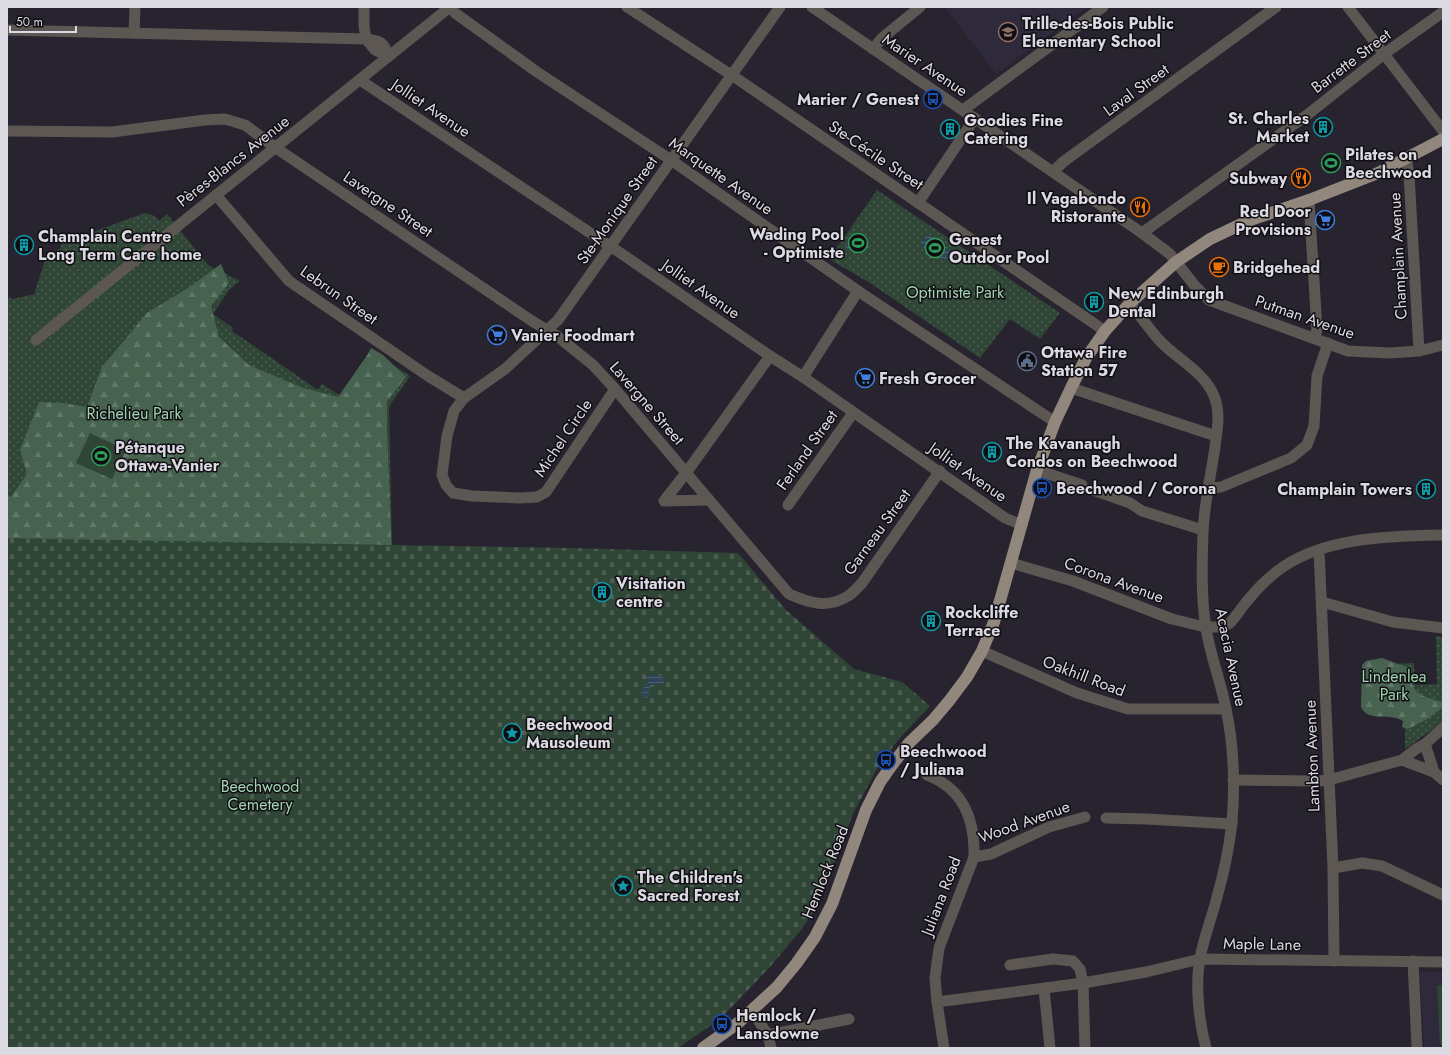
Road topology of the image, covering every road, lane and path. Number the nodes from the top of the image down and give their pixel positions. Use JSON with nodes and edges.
{"nodes":[{"id":1,"x":135,"y":7,"type":"edge"},
{"id":2,"x":364,"y":7,"type":"edge"},
{"id":3,"x":450,"y":7,"type":"edge"},
{"id":4,"x":627,"y":7,"type":"edge"},
{"id":5,"x":780,"y":7,"type":"edge"},
{"id":6,"x":812,"y":7,"type":"edge"},
{"id":7,"x":920,"y":7,"type":"edge"},
{"id":8,"x":1102,"y":7,"type":"edge"},
{"id":9,"x":1276,"y":7,"type":"edge"},
{"id":10,"x":1348,"y":7,"type":"edge"},
{"id":11,"x":1443,"y":12,"type":"edge"},
{"id":12,"x":7,"y":30,"type":"edge"},
{"id":13,"x":134,"y":33,"type":"junction"},
{"id":14,"x":366,"y":39,"type":"junction"},
{"id":15,"x":873,"y":49,"type":"junction"},
{"id":16,"x":1384,"y":54,"type":"junction"},
{"id":17,"x":388,"y":56,"type":"junction"},
{"id":18,"x":731,"y":76,"type":"junction"},
{"id":19,"x":360,"y":80,"type":"junction"},
{"id":20,"x":963,"y":110,"type":"junction"},
{"id":21,"x":975,"y":118,"type":"junction"},
{"id":22,"x":7,"y":131,"type":"edge"},
{"id":23,"x":1443,"y":131,"type":"edge"},
{"id":24,"x":1443,"y":139,"type":"edge"},
{"id":25,"x":276,"y":148,"type":"junction"},
{"id":26,"x":1406,"y":158,"type":"junction"},
{"id":27,"x":671,"y":160,"type":"junction"},
{"id":28,"x":1054,"y":171,"type":"junction"},
{"id":29,"x":216,"y":195,"type":"junction"},
{"id":30,"x":1309,"y":200,"type":"junction"},
{"id":31,"x":918,"y":203,"type":"junction"},
{"id":32,"x":1142,"y":232,"type":"junction"},
{"id":33,"x":611,"y":247,"type":"junction"},
{"id":34,"x":1176,"y":262,"type":"junction"},
{"id":35,"x":858,"y":291,"type":"junction"},
{"id":36,"x":1130,"y":303,"type":"junction"},
{"id":37,"x":546,"y":330,"type":"junction"},
{"id":38,"x":1105,"y":330,"type":"junction"},
{"id":39,"x":1314,"y":337,"type":"junction"},
{"id":40,"x":36,"y":340,"type":"dead end"},
{"id":41,"x":1328,"y":343,"type":"junction"},
{"id":42,"x":1443,"y":345,"type":"edge"},
{"id":43,"x":1419,"y":351,"type":"junction"},
{"id":44,"x":770,"y":356,"type":"junction"},
{"id":45,"x":803,"y":377,"type":"junction"},
{"id":46,"x":1071,"y":388,"type":"junction"},
{"id":47,"x":615,"y":389,"type":"junction"},
{"id":48,"x":464,"y":398,"type":"junction"},
{"id":49,"x":853,"y":413,"type":"junction"},
{"id":50,"x":1055,"y":422,"type":"junction"},
{"id":51,"x":1216,"y":436,"type":"junction"},
{"id":52,"x":1037,"y":470,"type":"junction"},
{"id":53,"x":940,"y":471,"type":"junction"},
{"id":54,"x":686,"y":473,"type":"junction"},
{"id":55,"x":1082,"y":485,"type":"dead end"},
{"id":56,"x":1209,"y":488,"type":"junction"},
{"id":57,"x":1093,"y":490,"type":"dead end"},
{"id":58,"x":709,"y":500,"type":"junction"},
{"id":59,"x":788,"y":505,"type":"dead end"},
{"id":60,"x":1022,"y":525,"type":"junction"},
{"id":61,"x":1203,"y":530,"type":"junction"},
{"id":62,"x":1443,"y":535,"type":"edge"},
{"id":63,"x":1319,"y":550,"type":"junction"},
{"id":64,"x":1011,"y":563,"type":"junction"},
{"id":65,"x":808,"y":602,"type":"joint"},
{"id":66,"x":1322,"y":602,"type":"junction"},
{"id":67,"x":1205,"y":627,"type":"junction"},
{"id":68,"x":1443,"y":628,"type":"edge"},
{"id":69,"x":982,"y":651,"type":"junction"},
{"id":70,"x":1226,"y":710,"type":"junction"},
{"id":71,"x":1443,"y":728,"type":"edge"},
{"id":72,"x":1425,"y":744,"type":"junction"},
{"id":73,"x":1402,"y":760,"type":"junction"},
{"id":74,"x":1434,"y":772,"type":"junction"},
{"id":75,"x":927,"y":775,"type":"dead end"},
{"id":76,"x":1329,"y":779,"type":"junction"},
{"id":77,"x":1233,"y":780,"type":"junction"},
{"id":78,"x":1443,"y":780,"type":"edge"},
{"id":79,"x":1085,"y":817,"type":"dead end"},
{"id":80,"x":1106,"y":818,"type":"dead end"},
{"id":81,"x":1232,"y":824,"type":"junction"},
{"id":82,"x":974,"y":857,"type":"junction"},
{"id":83,"x":1333,"y":868,"type":"junction"},
{"id":84,"x":1443,"y":895,"type":"edge"},
{"id":85,"x":1200,"y":959,"type":"junction"},
{"id":86,"x":1334,"y":961,"type":"junction"},
{"id":87,"x":1413,"y":961,"type":"junction"},
{"id":88,"x":1443,"y":962,"type":"edge"},
{"id":89,"x":1010,"y":965,"type":"dead end"},
{"id":90,"x":1083,"y":983,"type":"junction"},
{"id":91,"x":1044,"y":989,"type":"junction"},
{"id":92,"x":937,"y":1002,"type":"junction"},
{"id":93,"x":752,"y":1011,"type":"junction"},
{"id":94,"x":849,"y":1019,"type":"dead end"},
{"id":95,"x":768,"y":1034,"type":"junction"},
{"id":96,"x":703,"y":1048,"type":"edge"},
{"id":97,"x":771,"y":1048,"type":"edge"},
{"id":98,"x":944,"y":1048,"type":"edge"},
{"id":99,"x":1050,"y":1048,"type":"edge"},
{"id":100,"x":1085,"y":1048,"type":"edge"},
{"id":101,"x":1206,"y":1048,"type":"edge"},
{"id":102,"x":1418,"y":1048,"type":"edge"}],
"edges":[{"from":1,"to":13,"type":"street"},
{"from":2,"to":14,"type":"street"},
{"from":3,"to":17,"type":"street","name":"Pères-Blancs Avenue"},
{"from":3,"to":27,"type":"street","name":"Marquette Avenue"},
{"from":4,"to":18,"type":"street","name":"Ste-Cécile Street"},
{"from":5,"to":18,"type":"street","name":"Ste-Monique Street"},
{"from":6,"to":15,"type":"street","name":"Marier Avenue"},
{"from":7,"to":15,"type":"street"},
{"from":8,"to":20,"type":"street"},
{"from":9,"to":28,"type":"street","name":"Laval Street"},
{"from":10,"to":16,"type":"street"},
{"from":11,"to":16,"type":"street","name":"Barrette Street"},
{"from":12,"to":13,"type":"street"},
{"from":13,"to":14,"type":"street"},
{"from":14,"to":17,"type":"street"},
{"from":15,"to":20,"type":"street","name":"Marier Avenue"},
{"from":16,"to":23,"type":"street"},
{"from":16,"to":32,"type":"street","name":"Barrette Street"},
{"from":17,"to":19,"type":"street","name":"Pères-Blancs Avenue"},
{"from":18,"to":27,"type":"street","name":"Ste-Monique Street"},
{"from":18,"to":31,"type":"street","name":"Ste-Cécile Street"},
{"from":19,"to":25,"type":"street","name":"Pères-Blancs Avenue"},
{"from":19,"to":33,"type":"street","name":"Jolliet Avenue"},
{"from":20,"to":21,"type":"street","name":"Marier Avenue"},
{"from":21,"to":28,"type":"street","name":"Marier Avenue"},
{"from":21,"to":31,"type":"street"},
{"from":22,"to":25,"type":"street","name":"Lavergne Street"},
{"from":24,"to":26,"type":"main road","name":"Hemlock Road"},
{"from":25,"to":29,"type":"street","name":"Pères-Blancs Avenue"},
{"from":25,"to":37,"type":"street","name":"Lavergne Street"},
{"from":26,"to":30,"type":"main road","name":"Hemlock Road"},
{"from":26,"to":43,"type":"street","name":"Champlain Avenue"},
{"from":27,"to":33,"type":"street","name":"Ste-Monique Street"},
{"from":27,"to":35,"type":"street","name":"Marquette Avenue"},
{"from":28,"to":32,"type":"street","name":"Marier Avenue"},
{"from":29,"to":40,"type":"street","name":"Pères-Blancs Avenue"},
{"from":29,"to":48,"type":"street","name":"Lebrun Street"},
{"from":30,"to":34,"type":"main road","name":"Hemlock Road"},
{"from":30,"to":39,"type":"street"},
{"from":31,"to":38,"type":"street","name":"Ste-Cécile Street"},
{"from":32,"to":34,"type":"street","name":"Marier Avenue"},
{"from":33,"to":37,"type":"street","name":"Ste-Monique Street"},
{"from":33,"to":44,"type":"street","name":"Jolliet Avenue"},
{"from":34,"to":36,"type":"main road","name":"Hemlock Road"},
{"from":34,"to":39,"type":"street","name":"Putman Avenue"},
{"from":35,"to":45,"type":"street"},
{"from":35,"to":50,"type":"street","name":"Marquette Avenue"},
{"from":36,"to":38,"type":"main road","name":"Hemlock Road"},
{"from":36,"to":51,"type":"street","name":"Acacia Avenue"},
{"from":37,"to":47,"type":"street","name":"Lavergne Street"},
{"from":37,"to":48,"type":"street","name":"Michel Circle"},
{"from":38,"to":46,"type":"main road","name":"Hemlock Road"},
{"from":39,"to":41,"type":"street","name":"Putman Avenue"},
{"from":41,"to":43,"type":"street","name":"Putman Avenue"},
{"from":41,"to":56,"type":"street"},
{"from":42,"to":43,"type":"street","name":"Putman Avenue"},
{"from":44,"to":45,"type":"street","name":"Jolliet Avenue"},
{"from":44,"to":54,"type":"street"},
{"from":45,"to":49,"type":"street","name":"Jolliet Avenue"},
{"from":46,"to":50,"type":"main road","name":"Hemlock Road"},
{"from":46,"to":51,"type":"street"},
{"from":47,"to":48,"type":"street","name":"Michel Circle"},
{"from":47,"to":54,"type":"street","name":"Lavergne Street"},
{"from":49,"to":53,"type":"street","name":"Jolliet Avenue"},
{"from":49,"to":59,"type":"street","name":"Ferland Street"},
{"from":50,"to":52,"type":"main road","name":"Hemlock Road"},
{"from":51,"to":56,"type":"street","name":"Acacia Avenue"},
{"from":52,"to":55,"type":"street"},
{"from":52,"to":60,"type":"main road","name":"Hemlock Road"},
{"from":53,"to":60,"type":"street","name":"Jolliet Avenue"},
{"from":53,"to":65,"type":"street","name":"Garneau Street"},
{"from":54,"to":58,"type":"street","name":"Lavergne Street"},
{"from":54,"to":58,"type":"street"},
{"from":56,"to":61,"type":"street","name":"Acacia Avenue"},
{"from":57,"to":61,"type":"street"},
{"from":58,"to":65,"type":"street","name":"Lavergne Street"},
{"from":60,"to":64,"type":"main road","name":"Hemlock Road"},
{"from":61,"to":67,"type":"street","name":"Acacia Avenue"},
{"from":62,"to":63,"type":"street","name":"Corona Avenue"},
{"from":63,"to":66,"type":"street","name":"Lambton Avenue"},
{"from":63,"to":67,"type":"street","name":"Corona Avenue"},
{"from":64,"to":67,"type":"street","name":"Corona Avenue"},
{"from":64,"to":69,"type":"main road","name":"Hemlock Road"},
{"from":66,"to":68,"type":"street"},
{"from":66,"to":76,"type":"street","name":"Lambton Avenue"},
{"from":67,"to":70,"type":"street","name":"Acacia Avenue"},
{"from":69,"to":70,"type":"street","name":"Oakhill Road"},
{"from":69,"to":93,"type":"main road","name":"Hemlock Road"},
{"from":70,"to":77,"type":"street","name":"Acacia Avenue"},
{"from":71,"to":72,"type":"street"},
{"from":72,"to":73,"type":"street"},
{"from":72,"to":74,"type":"street"},
{"from":73,"to":74,"type":"street"},
{"from":73,"to":76,"type":"street"},
{"from":74,"to":78,"type":"street"},
{"from":75,"to":82,"type":"street","name":"Juliana Road"},
{"from":76,"to":77,"type":"street"},
{"from":76,"to":83,"type":"street","name":"Lambton Avenue"},
{"from":77,"to":81,"type":"street","name":"Acacia Avenue"},
{"from":79,"to":82,"type":"street","name":"Wood Avenue"},
{"from":80,"to":81,"type":"street"},
{"from":81,"to":85,"type":"street","name":"Acacia Avenue"},
{"from":82,"to":92,"type":"street","name":"Juliana Road"},
{"from":83,"to":84,"type":"street"},
{"from":83,"to":86,"type":"street","name":"Lambton Avenue"},
{"from":85,"to":86,"type":"street","name":"Maple Lane"},
{"from":85,"to":90,"type":"street","name":"Maple Lane"},
{"from":85,"to":101,"type":"street","name":"Acacia Avenue"},
{"from":86,"to":87,"type":"street","name":"Maple Lane"},
{"from":87,"to":88,"type":"street","name":"Maple Lane"},
{"from":87,"to":102,"type":"street"},
{"from":89,"to":90,"type":"street"},
{"from":90,"to":91,"type":"street","name":"Maple Lane"},
{"from":90,"to":100,"type":"street"},
{"from":91,"to":92,"type":"street","name":"Maple Lane"},
{"from":91,"to":99,"type":"street"},
{"from":92,"to":98,"type":"street","name":"Juliana Road"},
{"from":93,"to":95,"type":"street"},
{"from":93,"to":96,"type":"main road","name":"Hemlock Road"},
{"from":94,"to":95,"type":"street"},
{"from":95,"to":97,"type":"street"}]}
